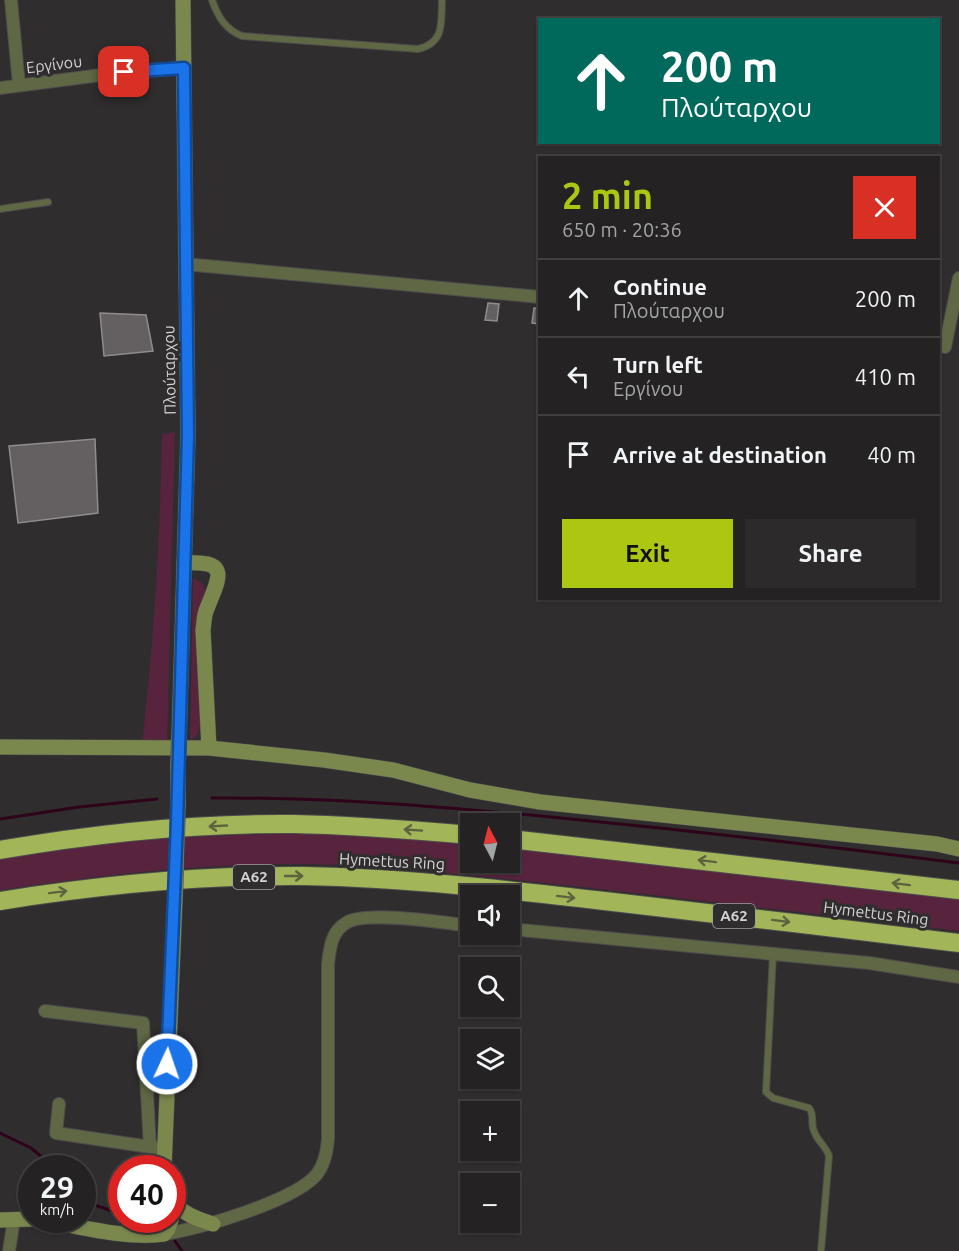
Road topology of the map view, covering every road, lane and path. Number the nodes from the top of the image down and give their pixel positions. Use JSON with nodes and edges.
{"nodes":[{"id":1,"x":10,"y":0,"type":"edge"},
{"id":2,"x":183,"y":0,"type":"edge"},
{"id":3,"x":212,"y":0,"type":"edge"},
{"id":4,"x":442,"y":0,"type":"edge"},
{"id":5,"x":184,"y":68,"type":"junction"},
{"id":6,"x":20,"y":85,"type":"junction"},
{"id":7,"x":0,"y":88,"type":"edge"},
{"id":8,"x":48,"y":202,"type":"dead end"},
{"id":9,"x":0,"y":209,"type":"edge"},
{"id":10,"x":185,"y":264,"type":"junction"},
{"id":11,"x":959,"y":278,"type":"edge"},
{"id":12,"x":538,"y":297,"type":"edge"},
{"id":13,"x":942,"y":347,"type":"edge"},
{"id":14,"x":959,"y":349,"type":"edge"},
{"id":15,"x":184,"y":563,"type":"junction"},
{"id":16,"x":0,"y":747,"type":"edge"},
{"id":17,"x":209,"y":748,"type":"junction"},
{"id":18,"x":460,"y":834,"type":"edge"},
{"id":19,"x":520,"y":839,"type":"edge"},
{"id":20,"x":959,"y":849,"type":"edge"},
{"id":21,"x":0,"y":850,"type":"edge"},
{"id":22,"x":959,"y":890,"type":"edge"},
{"id":23,"x":0,"y":901,"type":"edge"},
{"id":24,"x":460,"y":925,"type":"edge"},
{"id":25,"x":520,"y":930,"type":"edge"},
{"id":26,"x":959,"y":943,"type":"edge"},
{"id":27,"x":773,"y":954,"type":"junction"},
{"id":28,"x":959,"y":977,"type":"edge"},
{"id":29,"x":45,"y":1011,"type":"dead end"},
{"id":30,"x":59,"y":1104,"type":"dead end"},
{"id":31,"x":157,"y":1148,"type":"junction"},
{"id":32,"x":159,"y":1155,"type":"edge"},
{"id":33,"x":186,"y":1213,"type":"edge"},
{"id":34,"x":7,"y":1220,"type":"edge"},
{"id":35,"x":213,"y":1224,"type":"junction"},
{"id":36,"x":96,"y":1229,"type":"edge"},
{"id":37,"x":186,"y":1231,"type":"edge"},
{"id":38,"x":133,"y":1233,"type":"edge"},
{"id":39,"x":128,"y":1234,"type":"joint"},
{"id":40,"x":9,"y":1251,"type":"edge"},
{"id":41,"x":821,"y":1251,"type":"edge"}],
"edges":[{"from":1,"to":6,"type":"street"},
{"from":2,"to":5,"type":"street","name":"Πλούταρχου"},
{"from":3,"to":4,"type":"lane"},
{"from":5,"to":6,"type":"street","name":"Εργίνου"},
{"from":5,"to":10,"type":"street","name":"Πλούταρχου"},
{"from":6,"to":7,"type":"street","name":"Εργίνου"},
{"from":8,"to":9,"type":"lane"},
{"from":10,"to":12,"type":"street"},
{"from":10,"to":15,"type":"street","name":"Πλούταρχου"},
{"from":11,"to":13,"type":"street"},
{"from":13,"to":14,"type":"street"},
{"from":15,"to":17,"type":"street"},
{"from":15,"to":31,"type":"street","name":"Πλούταρχου","bridge":true},
{"from":16,"to":17,"type":"street"},
{"from":17,"to":20,"type":"street"},
{"from":18,"to":21,"type":"highway","name":"Hymettus Ring","one_way":true},
{"from":22,"to":19,"type":"highway","name":"Hymettus Ring","one_way":true},
{"from":23,"to":26,"type":"highway","name":"Hymettus Ring","number":"Α62","one_way":true},
{"from":24,"to":35,"type":"street"},
{"from":25,"to":27,"type":"street"},
{"from":27,"to":28,"type":"street"},
{"from":27,"to":41,"type":"lane"},
{"from":29,"to":31,"type":"street"},
{"from":30,"to":31,"type":"street"},
{"from":31,"to":32,"type":"street","name":"Πλούταρχου"},
{"from":33,"to":35,"type":"street"},
{"from":34,"to":40,"type":"street"},
{"from":35,"to":37,"type":"street"},
{"from":36,"to":39,"type":"street"},
{"from":38,"to":39,"type":"street"}]}
